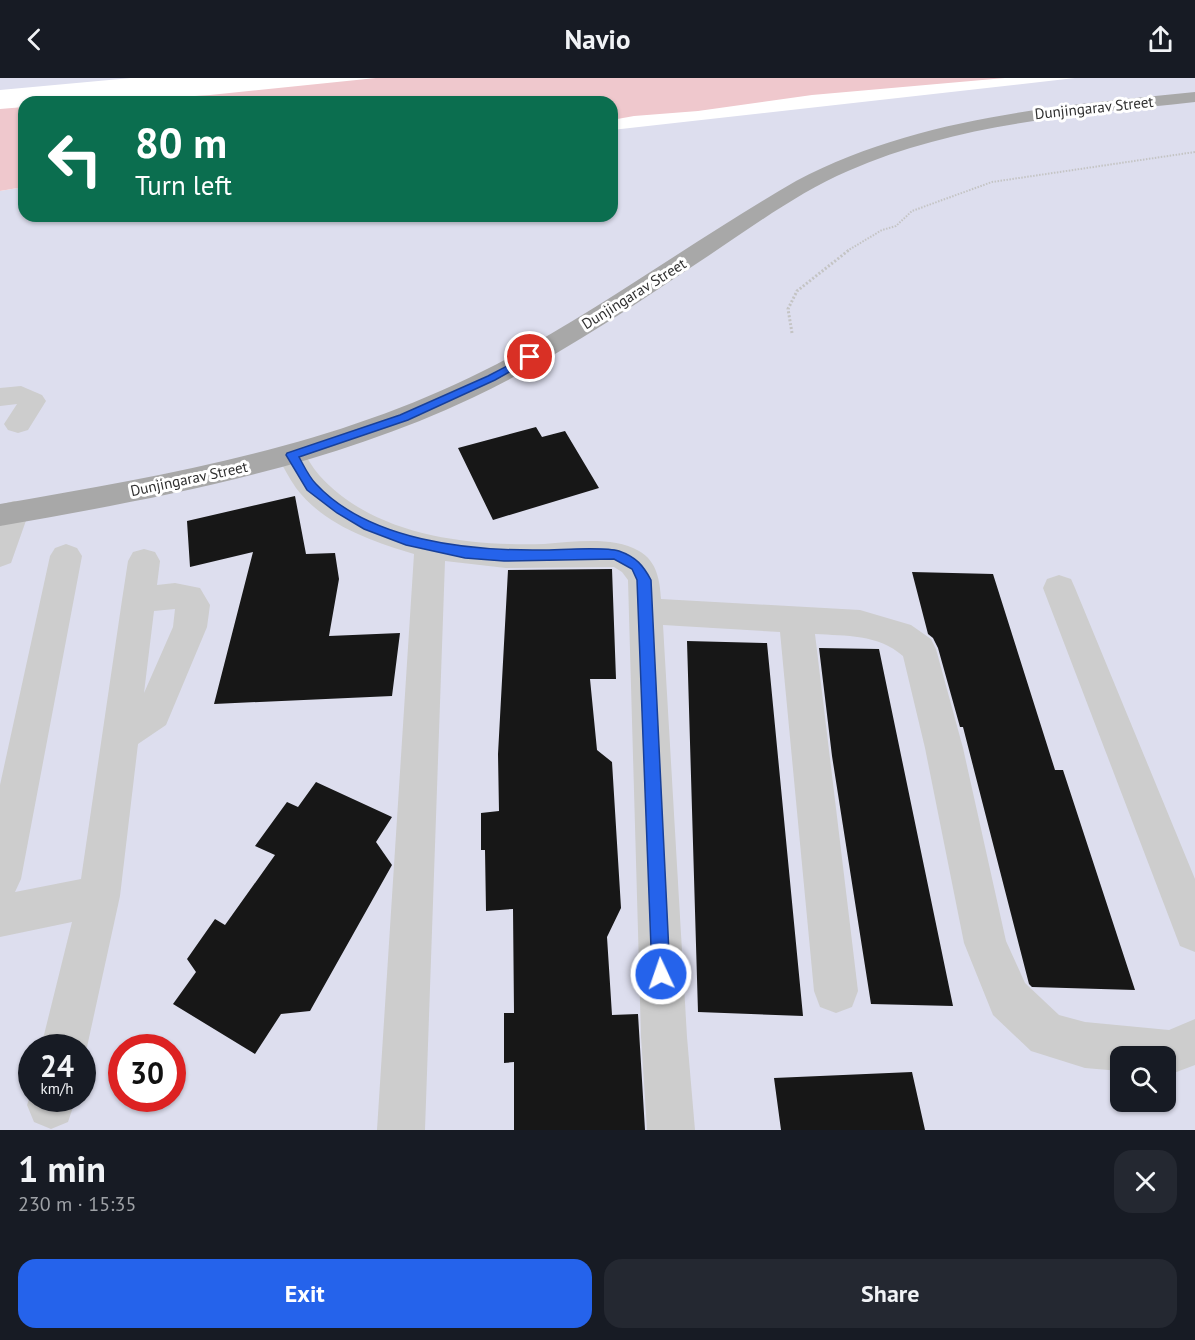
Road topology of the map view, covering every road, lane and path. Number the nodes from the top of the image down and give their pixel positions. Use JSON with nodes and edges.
{"nodes":[{"id":1,"x":1195,"y":97,"type":"edge"},
{"id":2,"x":1195,"y":152,"type":"edge"},
{"id":3,"x":792,"y":333,"type":"dead end"},
{"id":4,"x":0,"y":397,"type":"edge"},
{"id":5,"x":18,"y":424,"type":"dead end"},
{"id":6,"x":291,"y":455,"type":"junction"},
{"id":7,"x":7,"y":514,"type":"edge"},
{"id":8,"x":430,"y":547,"type":"junction"},
{"id":9,"x":0,"y":555,"type":"edge"},
{"id":10,"x":66,"y":556,"type":"dead end"},
{"id":11,"x":144,"y":561,"type":"dead end"},
{"id":12,"x":1059,"y":588,"type":"dead end"},
{"id":13,"x":138,"y":600,"type":"junction"},
{"id":14,"x":645,"y":611,"type":"junction"},
{"id":15,"x":796,"y":619,"type":"junction"},
{"id":16,"x":121,"y":735,"type":"junction"},
{"id":17,"x":0,"y":879,"type":"edge"},
{"id":18,"x":99,"y":896,"type":"junction"},
{"id":19,"x":0,"y":916,"type":"edge"},
{"id":20,"x":1195,"y":931,"type":"edge"},
{"id":21,"x":836,"y":991,"type":"dead end"},
{"id":22,"x":67,"y":1034,"type":"edge"},
{"id":23,"x":1195,"y":1042,"type":"edge"},
{"id":24,"x":401,"y":1130,"type":"edge"},
{"id":25,"x":671,"y":1130,"type":"edge"}],
"edges":[{"from":1,"to":6,"type":"main road","name":"Dunjingarav Street"},
{"from":2,"to":3,"type":"path"},
{"from":4,"to":5,"type":"street"},
{"from":6,"to":7,"type":"main road","name":"Dunjingarav Street"},
{"from":6,"to":8,"type":"street"},
{"from":7,"to":9,"type":"street"},
{"from":8,"to":14,"type":"street"},
{"from":8,"to":24,"type":"street"},
{"from":10,"to":17,"type":"street"},
{"from":11,"to":13,"type":"street"},
{"from":12,"to":20,"type":"street"},
{"from":13,"to":16,"type":"street"},
{"from":13,"to":16,"type":"street"},
{"from":14,"to":15,"type":"street"},
{"from":14,"to":25,"type":"street"},
{"from":15,"to":21,"type":"street"},
{"from":15,"to":23,"type":"street"},
{"from":16,"to":18,"type":"street"},
{"from":18,"to":19,"type":"street"},
{"from":18,"to":22,"type":"street"}]}
